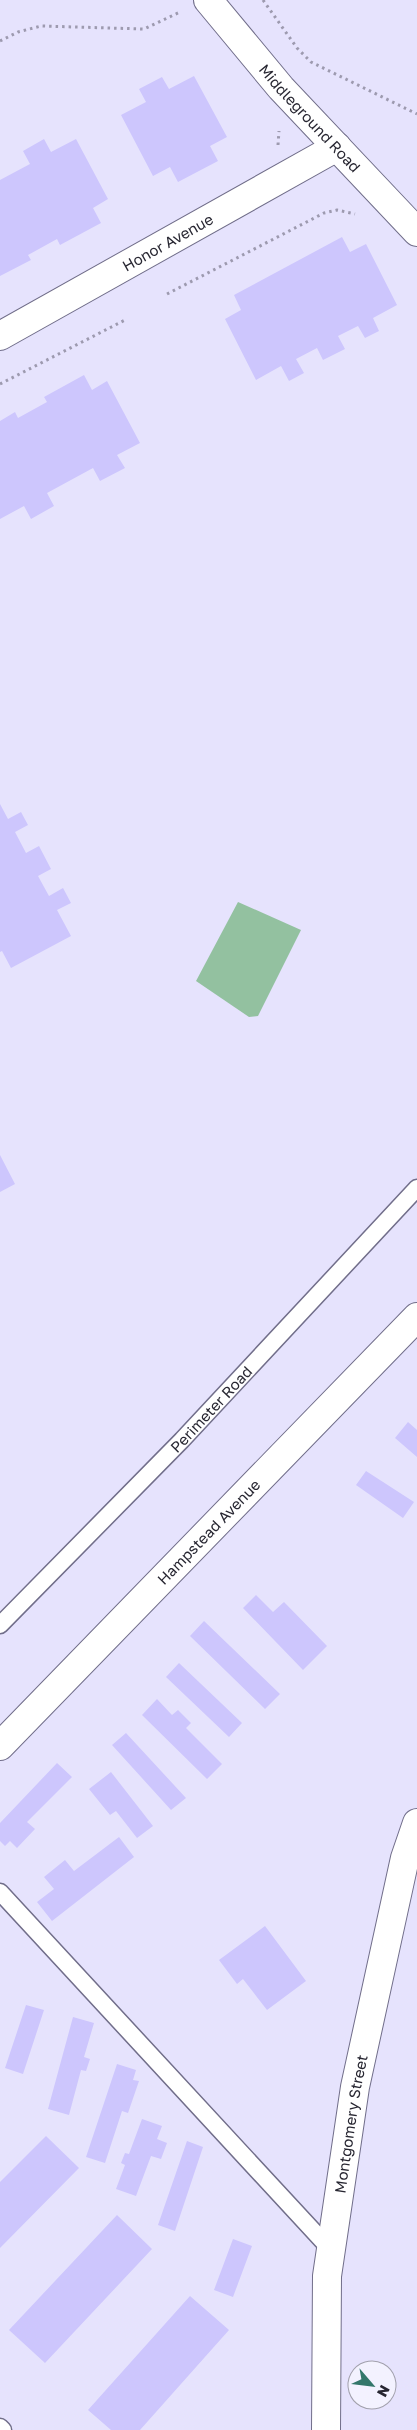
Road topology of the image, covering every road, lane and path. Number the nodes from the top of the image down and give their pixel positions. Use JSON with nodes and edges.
{"nodes":[{"id":1,"x":263,"y":0,"type":"edge"},
{"id":2,"x":198,"y":4,"type":"edge"},
{"id":3,"x":0,"y":41,"type":"edge"},
{"id":4,"x":417,"y":114,"type":"edge"},
{"id":5,"x":278,"y":125,"type":"dead end"},
{"id":6,"x":337,"y":147,"type":"junction"},
{"id":7,"x":277,"y":149,"type":"dead end"},
{"id":8,"x":346,"y":211,"type":"dead end"},
{"id":9,"x":417,"y":232,"type":"edge"},
{"id":10,"x":166,"y":294,"type":"dead end"},
{"id":11,"x":125,"y":320,"type":"dead end"},
{"id":12,"x":0,"y":336,"type":"edge"},
{"id":13,"x":0,"y":384,"type":"edge"},
{"id":14,"x":417,"y":1188,"type":"edge"},
{"id":15,"x":417,"y":1317,"type":"edge"},
{"id":16,"x":0,"y":1625,"type":"edge"},
{"id":17,"x":0,"y":1746,"type":"edge"},
{"id":18,"x":417,"y":1823,"type":"edge"},
{"id":19,"x":0,"y":1892,"type":"edge"},
{"id":20,"x":331,"y":2250,"type":"junction"},
{"id":21,"x":0,"y":2427,"type":"edge"},
{"id":22,"x":3,"y":2430,"type":"edge"},
{"id":23,"x":326,"y":2430,"type":"edge"}],
"edges":[{"from":1,"to":4,"type":"path"},
{"from":2,"to":3,"type":"path"},
{"from":2,"to":6,"type":"street","name":"Middleground Road"},
{"from":5,"to":7,"type":"path"},
{"from":6,"to":9,"type":"street","name":"Middleground Road"},
{"from":6,"to":12,"type":"street","name":"Honor Avenue"},
{"from":8,"to":10,"type":"path"},
{"from":11,"to":13,"type":"path"},
{"from":14,"to":16,"type":"lane","name":"Perimeter Road"},
{"from":15,"to":17,"type":"street","name":"Hampstead Avenue"},
{"from":18,"to":20,"type":"street","name":"Montgomery Street"},
{"from":19,"to":20,"type":"lane"},
{"from":20,"to":23,"type":"street","name":"Montgomery Street"},
{"from":21,"to":22,"type":"lane"}]}
